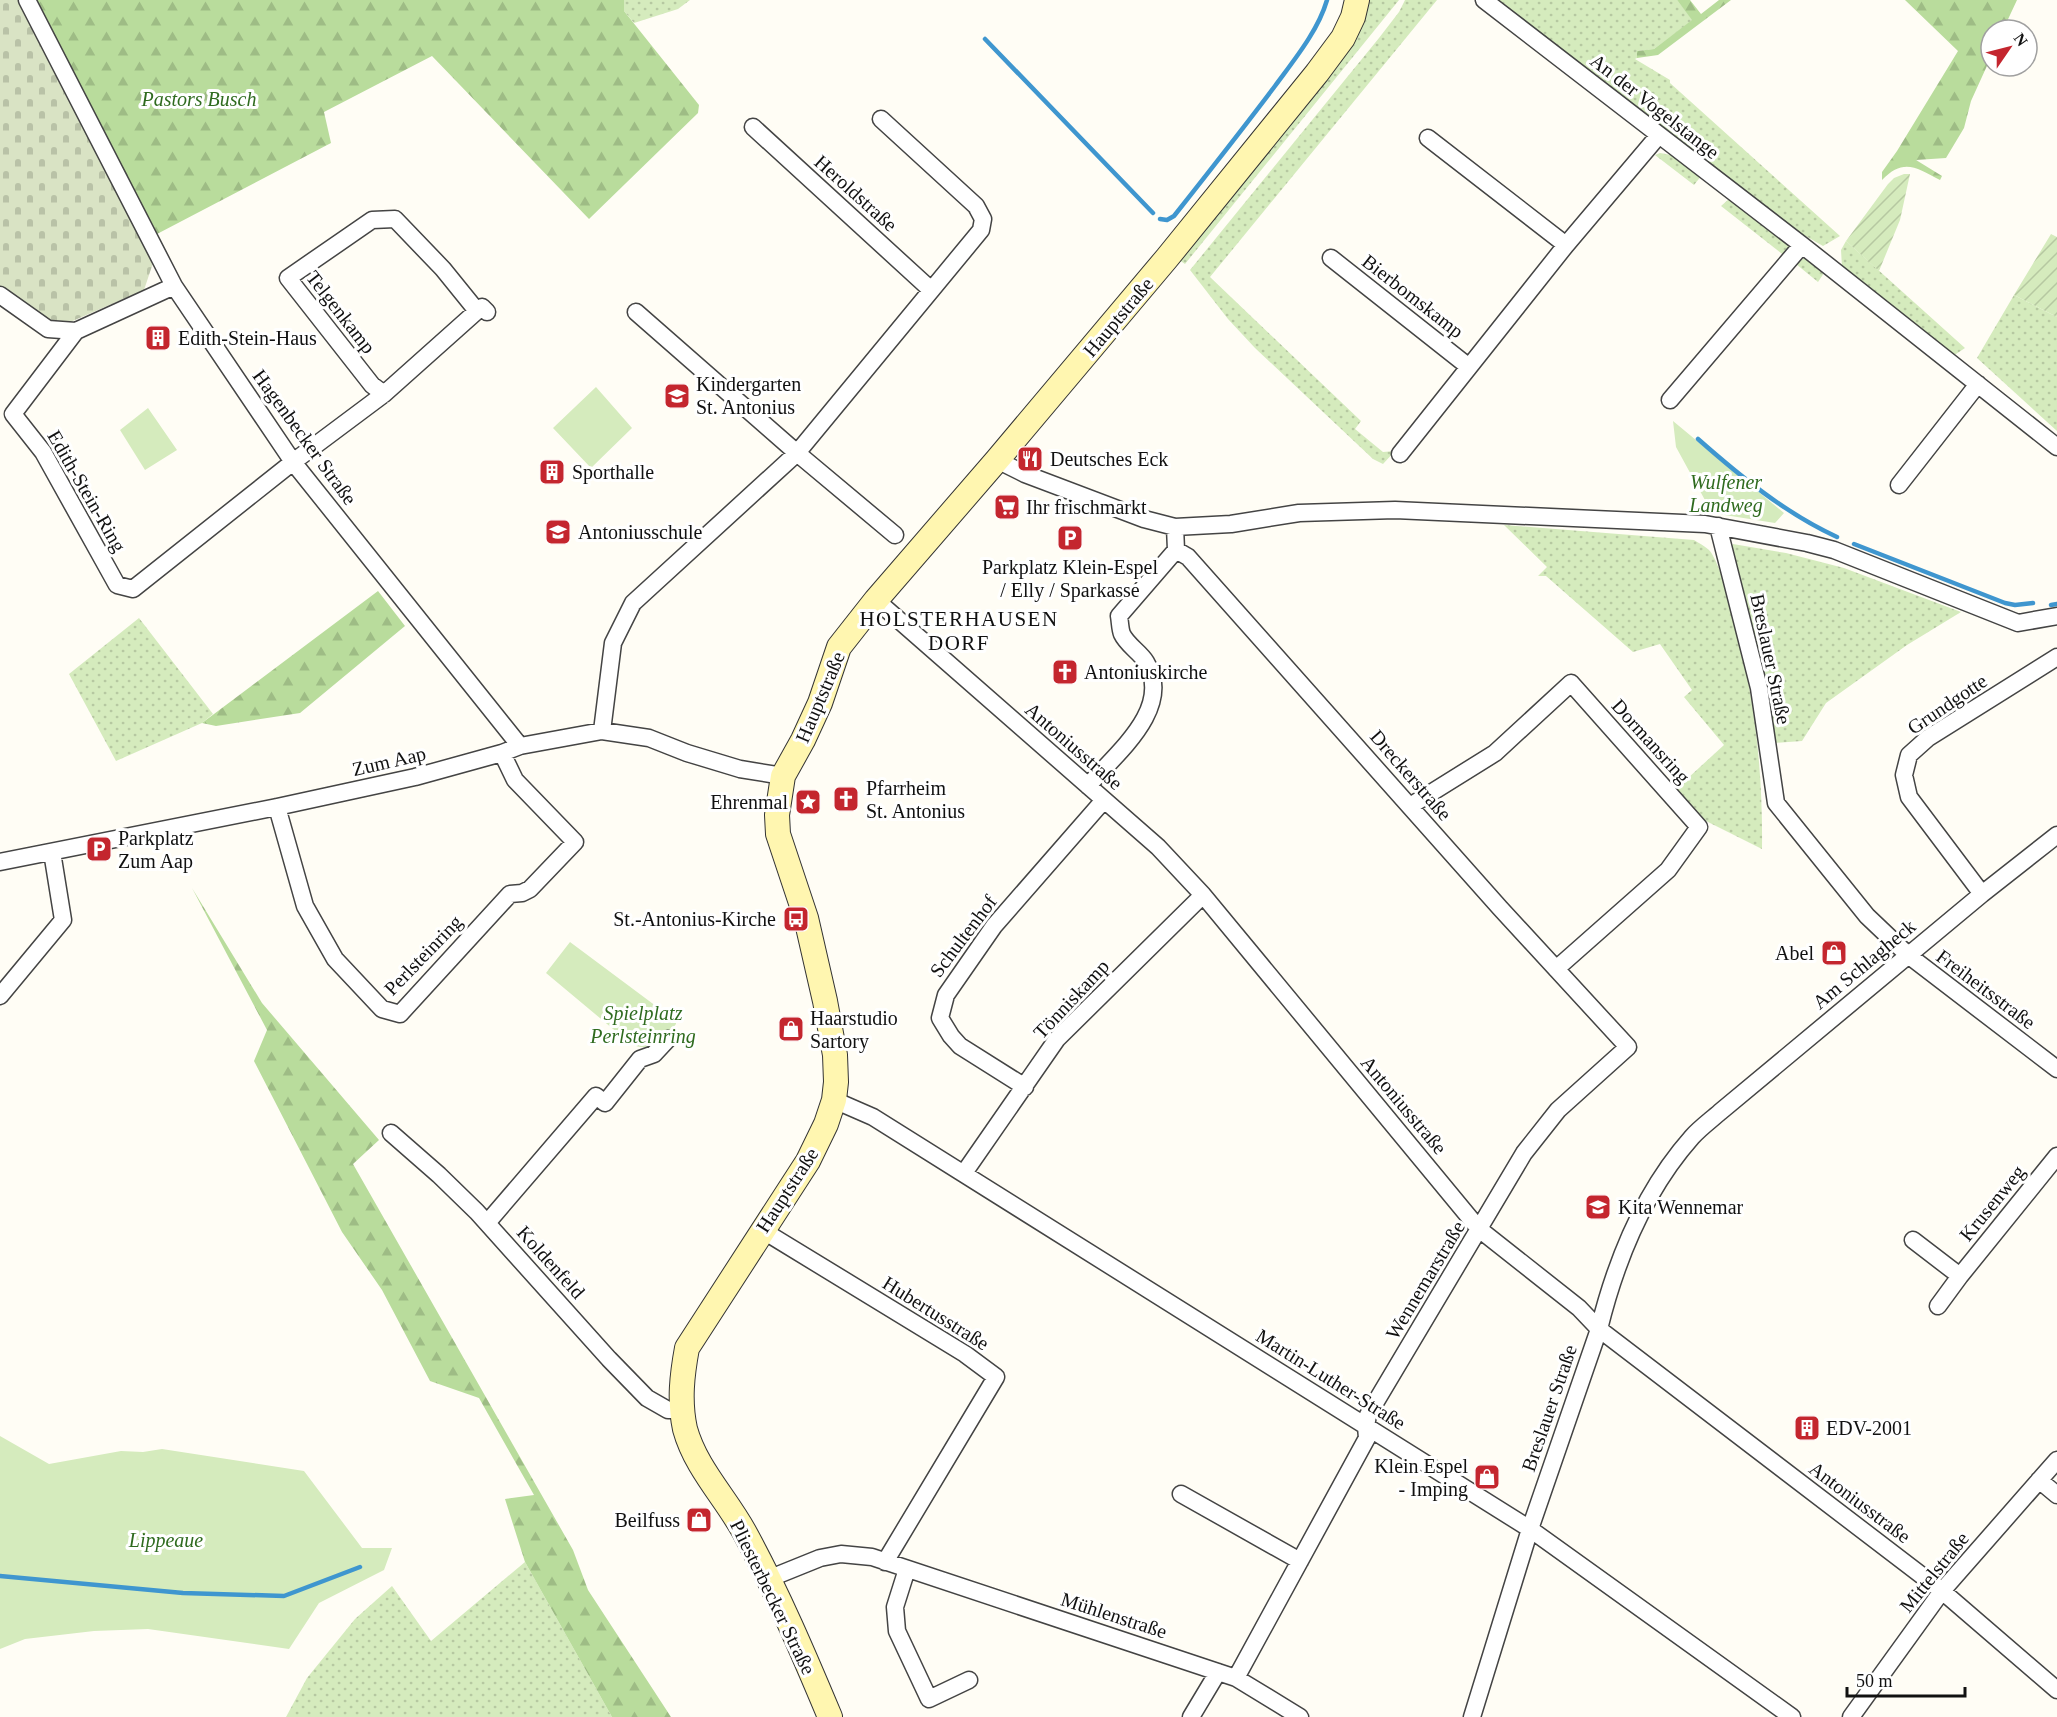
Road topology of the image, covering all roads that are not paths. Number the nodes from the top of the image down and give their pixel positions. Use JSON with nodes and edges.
{"nodes":[{"id":1,"x":27,"y":0,"type":"edge"},
{"id":2,"x":1357,"y":0,"type":"edge"},
{"id":3,"x":1484,"y":0,"type":"edge"},
{"id":4,"x":881,"y":119,"type":"dead end"},
{"id":5,"x":753,"y":127,"type":"dead end"},
{"id":6,"x":1659,"y":135,"type":"junction"},
{"id":7,"x":1428,"y":138,"type":"dead end"},
{"id":8,"x":1566,"y":245,"type":"junction"},
{"id":9,"x":1802,"y":245,"type":"junction"},
{"id":10,"x":1332,"y":258,"type":"dead end"},
{"id":11,"x":174,"y":285,"type":"junction"},
{"id":12,"x":930,"y":289,"type":"junction"},
{"id":13,"x":0,"y":295,"type":"edge"},
{"id":14,"x":636,"y":312,"type":"dead end"},
{"id":15,"x":76,"y":331,"type":"junction"},
{"id":16,"x":1469,"y":367,"type":"junction"},
{"id":17,"x":1978,"y":384,"type":"junction"},
{"id":18,"x":384,"y":394,"type":"junction"},
{"id":19,"x":1670,"y":400,"type":"dead end"},
{"id":20,"x":2057,"y":447,"type":"edge"},
{"id":21,"x":797,"y":453,"type":"junction"},
{"id":22,"x":1400,"y":454,"type":"dead end"},
{"id":23,"x":997,"y":460,"type":"junction"},
{"id":24,"x":293,"y":462,"type":"junction"},
{"id":25,"x":1899,"y":485,"type":"dead end"},
{"id":26,"x":1718,"y":526,"type":"junction"},
{"id":27,"x":1174,"y":527,"type":"junction"},
{"id":28,"x":895,"y":535,"type":"dead end"},
{"id":29,"x":1176,"y":550,"type":"junction"},
{"id":30,"x":876,"y":600,"type":"junction"},
{"id":31,"x":2057,"y":616,"type":"edge"},
{"id":32,"x":2057,"y":657,"type":"edge"},
{"id":33,"x":602,"y":731,"type":"junction"},
{"id":34,"x":520,"y":746,"type":"junction"},
{"id":35,"x":502,"y":753,"type":"junction"},
{"id":36,"x":783,"y":776,"type":"junction"},
{"id":37,"x":1088,"y":786,"type":"junction"},
{"id":38,"x":1104,"y":800,"type":"junction"},
{"id":39,"x":1776,"y":802,"type":"joint"},
{"id":40,"x":1410,"y":806,"type":"junction"},
{"id":41,"x":277,"y":807,"type":"junction"},
{"id":42,"x":2057,"y":835,"type":"edge"},
{"id":43,"x":52,"y":852,"type":"junction"},
{"id":44,"x":0,"y":862,"type":"edge"},
{"id":45,"x":1982,"y":894,"type":"junction"},
{"id":46,"x":1203,"y":895,"type":"junction"},
{"id":47,"x":1908,"y":955,"type":"junction"},
{"id":48,"x":1556,"y":969,"type":"junction"},
{"id":49,"x":0,"y":996,"type":"edge"},
{"id":50,"x":668,"y":1039,"type":"dead end"},
{"id":51,"x":1628,"y":1047,"type":"joint"},
{"id":52,"x":2057,"y":1069,"type":"edge"},
{"id":53,"x":1025,"y":1087,"type":"junction"},
{"id":54,"x":834,"y":1100,"type":"junction"},
{"id":55,"x":1700,"y":1129,"type":"joint"},
{"id":56,"x":391,"y":1133,"type":"dead end"},
{"id":57,"x":2057,"y":1156,"type":"edge"},
{"id":58,"x":964,"y":1173,"type":"junction"},
{"id":59,"x":488,"y":1223,"type":"junction"},
{"id":60,"x":1479,"y":1229,"type":"junction"},
{"id":61,"x":762,"y":1230,"type":"junction"},
{"id":62,"x":1913,"y":1240,"type":"dead end"},
{"id":63,"x":1960,"y":1276,"type":"junction"},
{"id":64,"x":1938,"y":1306,"type":"dead end"},
{"id":65,"x":1599,"y":1329,"type":"junction"},
{"id":66,"x":682,"y":1410,"type":"junction"},
{"id":67,"x":1366,"y":1426,"type":"junction"},
{"id":68,"x":693,"y":1449,"type":"joint"},
{"id":69,"x":2057,"y":1460,"type":"edge"},
{"id":70,"x":2039,"y":1480,"type":"junction"},
{"id":71,"x":1180,"y":1494,"type":"dead end"},
{"id":72,"x":2057,"y":1495,"type":"edge"},
{"id":73,"x":1530,"y":1529,"type":"junction"},
{"id":74,"x":1300,"y":1561,"type":"junction"},
{"id":75,"x":885,"y":1562,"type":"junction"},
{"id":76,"x":907,"y":1569,"type":"junction"},
{"id":77,"x":768,"y":1579,"type":"junction"},
{"id":78,"x":1942,"y":1591,"type":"junction"},
{"id":79,"x":1218,"y":1672,"type":"junction"},
{"id":80,"x":1236,"y":1678,"type":"junction"},
{"id":81,"x":969,"y":1680,"type":"dead end"},
{"id":82,"x":2057,"y":1690,"type":"edge"},
{"id":83,"x":830,"y":1717,"type":"edge"},
{"id":84,"x":1191,"y":1717,"type":"edge"},
{"id":85,"x":1300,"y":1717,"type":"edge"},
{"id":86,"x":1472,"y":1717,"type":"edge"},
{"id":87,"x":1792,"y":1717,"type":"edge"},
{"id":88,"x":1851,"y":1717,"type":"edge"}],
"edges":[{"from":1,"to":11,"type":"street","name":"Hagenbecker Straße"},
{"from":2,"to":23,"type":"main road","name":"Hauptstraße"},
{"from":3,"to":6,"type":"street","name":"An der Vogelstange"},
{"from":4,"to":12,"type":"street"},
{"from":5,"to":12,"type":"street","name":"Heroldstraße"},
{"from":6,"to":8,"type":"street","name":"Bierbomskamp"},
{"from":6,"to":9,"type":"street","name":"An der Vogelstange"},
{"from":7,"to":8,"type":"street"},
{"from":8,"to":16,"type":"street","name":"Bierbomskamp"},
{"from":9,"to":17,"type":"street","name":"An der Vogelstange"},
{"from":9,"to":19,"type":"street"},
{"from":10,"to":16,"type":"street","name":"Bierbomskamp"},
{"from":11,"to":15,"type":"street","name":"Edith-Stein-Ring"},
{"from":11,"to":24,"type":"street","name":"Hagenbecker Straße"},
{"from":12,"to":21,"type":"street"},
{"from":13,"to":15,"type":"street"},
{"from":14,"to":21,"type":"street"},
{"from":15,"to":24,"type":"street","name":"Edith-Stein-Ring"},
{"from":16,"to":22,"type":"street","name":"Bierbomskamp"},
{"from":17,"to":20,"type":"street","name":"An der Vogelstange"},
{"from":17,"to":25,"type":"street"},
{"from":18,"to":18,"type":"street","name":"Telgenkamp"},
{"from":18,"to":24,"type":"street","name":"Telgenkamp"},
{"from":21,"to":28,"type":"street"},
{"from":21,"to":33,"type":"street"},
{"from":23,"to":27,"type":"street"},
{"from":23,"to":30,"type":"main road","name":"Hauptstraße"},
{"from":24,"to":34,"type":"street","name":"Hagenbecker Straße"},
{"from":26,"to":27,"type":"street"},
{"from":26,"to":31,"type":"street"},
{"from":26,"to":39,"type":"street","name":"Breslauer Straße"},
{"from":27,"to":29,"type":"street"},
{"from":29,"to":37,"type":"street"},
{"from":29,"to":40,"type":"street","name":"Dreckerstraße"},
{"from":30,"to":36,"type":"main road","name":"Hauptstraße"},
{"from":30,"to":37,"type":"street","name":"Antoniusstraße"},
{"from":32,"to":45,"type":"street","name":"Grundgotte"},
{"from":33,"to":34,"type":"street","name":"Zum Aap"},
{"from":33,"to":36,"type":"street","name":"Zum Aap"},
{"from":34,"to":35,"type":"street","name":"Zum Aap"},
{"from":35,"to":41,"type":"street","name":"Zum Aap"},
{"from":35,"to":41,"type":"street","name":"Perlsteinring"},
{"from":36,"to":54,"type":"main road","name":"Hauptstraße"},
{"from":37,"to":38,"type":"street","name":"Antoniusstraße"},
{"from":38,"to":46,"type":"street","name":"Antoniusstraße"},
{"from":38,"to":53,"type":"street","name":"Schultenhof"},
{"from":39,"to":47,"type":"street","name":"Freiheitsstraße"},
{"from":40,"to":48,"type":"street","name":"Dreckerstraße"},
{"from":40,"to":48,"type":"street","name":"Dormansring"},
{"from":41,"to":43,"type":"street","name":"Zum Aap"},
{"from":42,"to":45,"type":"street","name":"Am Schlagheck"},
{"from":43,"to":44,"type":"street","name":"Zum Aap"},
{"from":43,"to":49,"type":"street"},
{"from":45,"to":47,"type":"street","name":"Am Schlagheck"},
{"from":46,"to":53,"type":"street","name":"Tönniskamp"},
{"from":46,"to":60,"type":"street","name":"Antoniusstraße"},
{"from":47,"to":52,"type":"street","name":"Freiheitsstraße"},
{"from":47,"to":55,"type":"street","name":"Am Schlagheck"},
{"from":48,"to":51,"type":"street","name":"Dreckerstraße"},
{"from":50,"to":59,"type":"street"},
{"from":51,"to":60,"type":"street","name":"Wennemarstraße"},
{"from":53,"to":58,"type":"street","name":"Tönniskamp"},
{"from":54,"to":58,"type":"street","name":"Martin-Luther-Straße"},
{"from":54,"to":61,"type":"main road","name":"Hauptstraße"},
{"from":55,"to":65,"type":"street","name":"Breslauer Straße"},
{"from":56,"to":59,"type":"street","name":"Koldenfeld"},
{"from":57,"to":63,"type":"street","name":"Krusenweg"},
{"from":58,"to":67,"type":"street","name":"Martin-Luther-Straße"},
{"from":59,"to":66,"type":"street","name":"Koldenfeld"},
{"from":60,"to":65,"type":"street","name":"Antoniusstraße"},
{"from":60,"to":67,"type":"street","name":"Wennemarstraße"},
{"from":61,"to":66,"type":"main road","name":"Hauptstraße"},
{"from":61,"to":75,"type":"street","name":"Hubertusstraße"},
{"from":62,"to":63,"type":"street"},
{"from":63,"to":64,"type":"street","name":"Krusenweg"},
{"from":65,"to":73,"type":"street","name":"Breslauer Straße"},
{"from":65,"to":78,"type":"street","name":"Antoniusstraße"},
{"from":66,"to":68,"type":"main road","name":"Hauptstraße"},
{"from":67,"to":73,"type":"street","name":"Martin-Luther-Straße"},
{"from":67,"to":74,"type":"street","name":"Wennemarstraße"},
{"from":68,"to":77,"type":"main road","name":"Pliesterbecker Straße"},
{"from":69,"to":70,"type":"street","name":"Mittelstraße"},
{"from":70,"to":72,"type":"street"},
{"from":70,"to":78,"type":"street","name":"Mittelstraße"},
{"from":71,"to":74,"type":"street"},
{"from":73,"to":86,"type":"street","name":"Breslauer Straße"},
{"from":73,"to":87,"type":"street","name":"Martin-Luther-Straße"},
{"from":74,"to":80,"type":"street","name":"Wennemarstraße"},
{"from":75,"to":76,"type":"street","name":"Mühlenstraße"},
{"from":75,"to":77,"type":"street","name":"Mühlenstraße"},
{"from":76,"to":79,"type":"street","name":"Mühlenstraße"},
{"from":76,"to":81,"type":"street"},
{"from":77,"to":83,"type":"main road","name":"Pliesterbecker Straße"},
{"from":78,"to":82,"type":"street","name":"Antoniusstraße"},
{"from":78,"to":88,"type":"street","name":"Mittelstraße"},
{"from":79,"to":80,"type":"street","name":"Mühlenstraße"},
{"from":79,"to":84,"type":"street"},
{"from":80,"to":85,"type":"street","name":"Mühlenstraße"}]}
